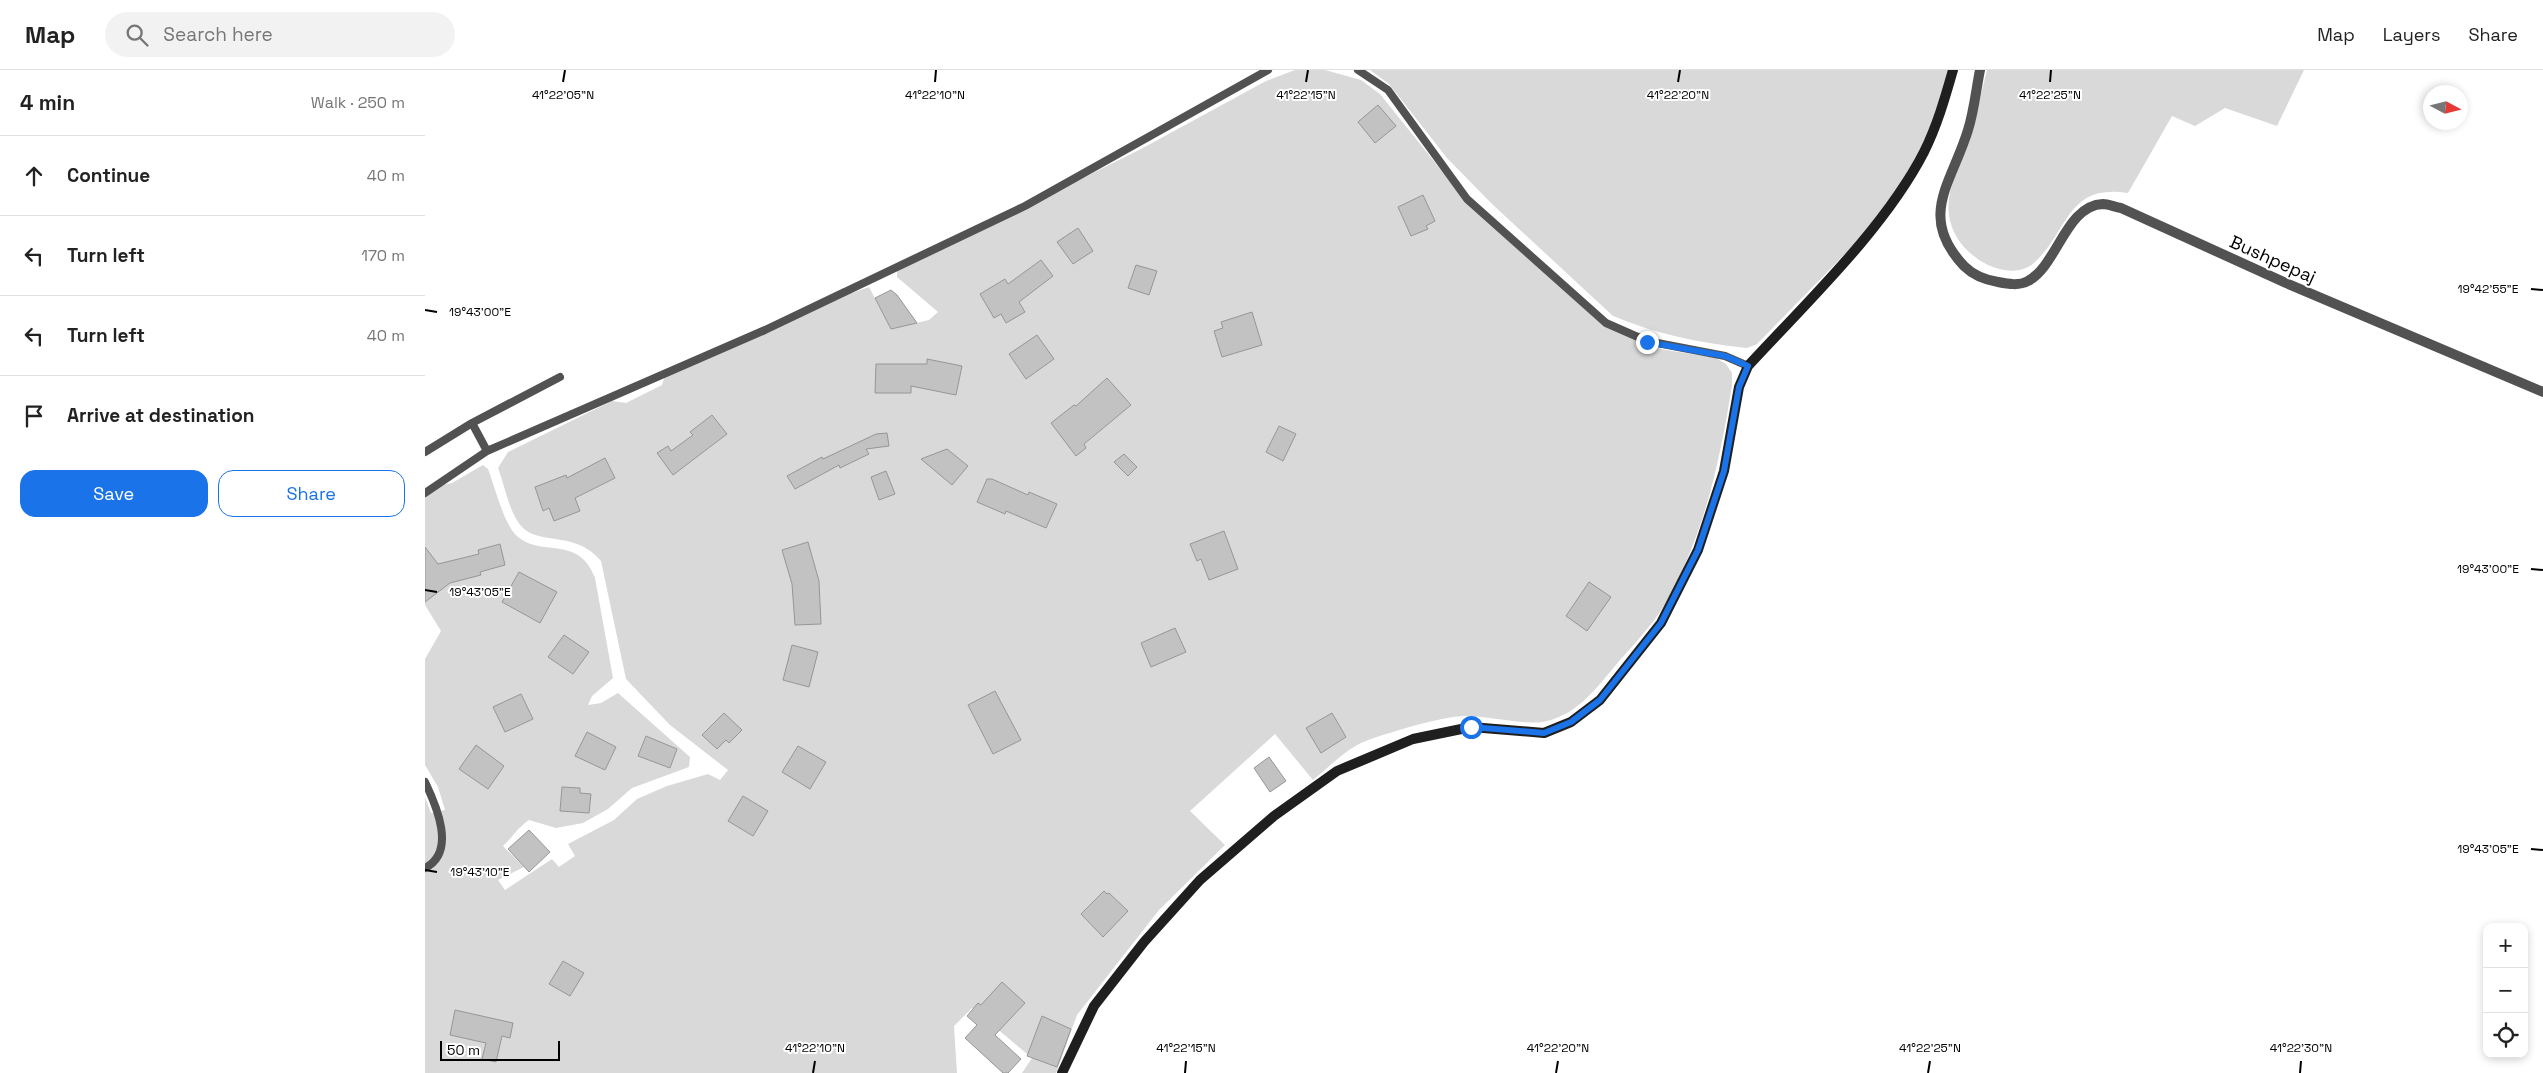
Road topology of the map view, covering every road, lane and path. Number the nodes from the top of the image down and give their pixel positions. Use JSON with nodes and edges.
{"nodes":[{"id":1,"x":1268,"y":70,"type":"edge"},
{"id":2,"x":1358,"y":70,"type":"edge"},
{"id":3,"x":1953,"y":70,"type":"edge"},
{"id":4,"x":1980,"y":70,"type":"edge"},
{"id":5,"x":1748,"y":366,"type":"junction"},
{"id":6,"x":560,"y":377,"type":"dead end"},
{"id":7,"x":2543,"y":392,"type":"edge"},
{"id":8,"x":471,"y":423,"type":"junction"},
{"id":9,"x":487,"y":451,"type":"junction"},
{"id":10,"x":425,"y":452,"type":"edge"},
{"id":11,"x":425,"y":493,"type":"edge"},
{"id":12,"x":425,"y":782,"type":"edge"},
{"id":13,"x":425,"y":868,"type":"edge"},
{"id":14,"x":1062,"y":1073,"type":"edge"}],
"edges":[{"from":1,"to":9,"type":"lane"},
{"from":2,"to":5,"type":"lane"},
{"from":3,"to":5,"type":"street"},
{"from":4,"to":7,"type":"street","name":"Bushpepaj"},
{"from":5,"to":14,"type":"street"},
{"from":6,"to":8,"type":"lane"},
{"from":8,"to":9,"type":"lane"},
{"from":8,"to":10,"type":"lane"},
{"from":9,"to":11,"type":"lane"},
{"from":12,"to":13,"type":"lane"}]}
